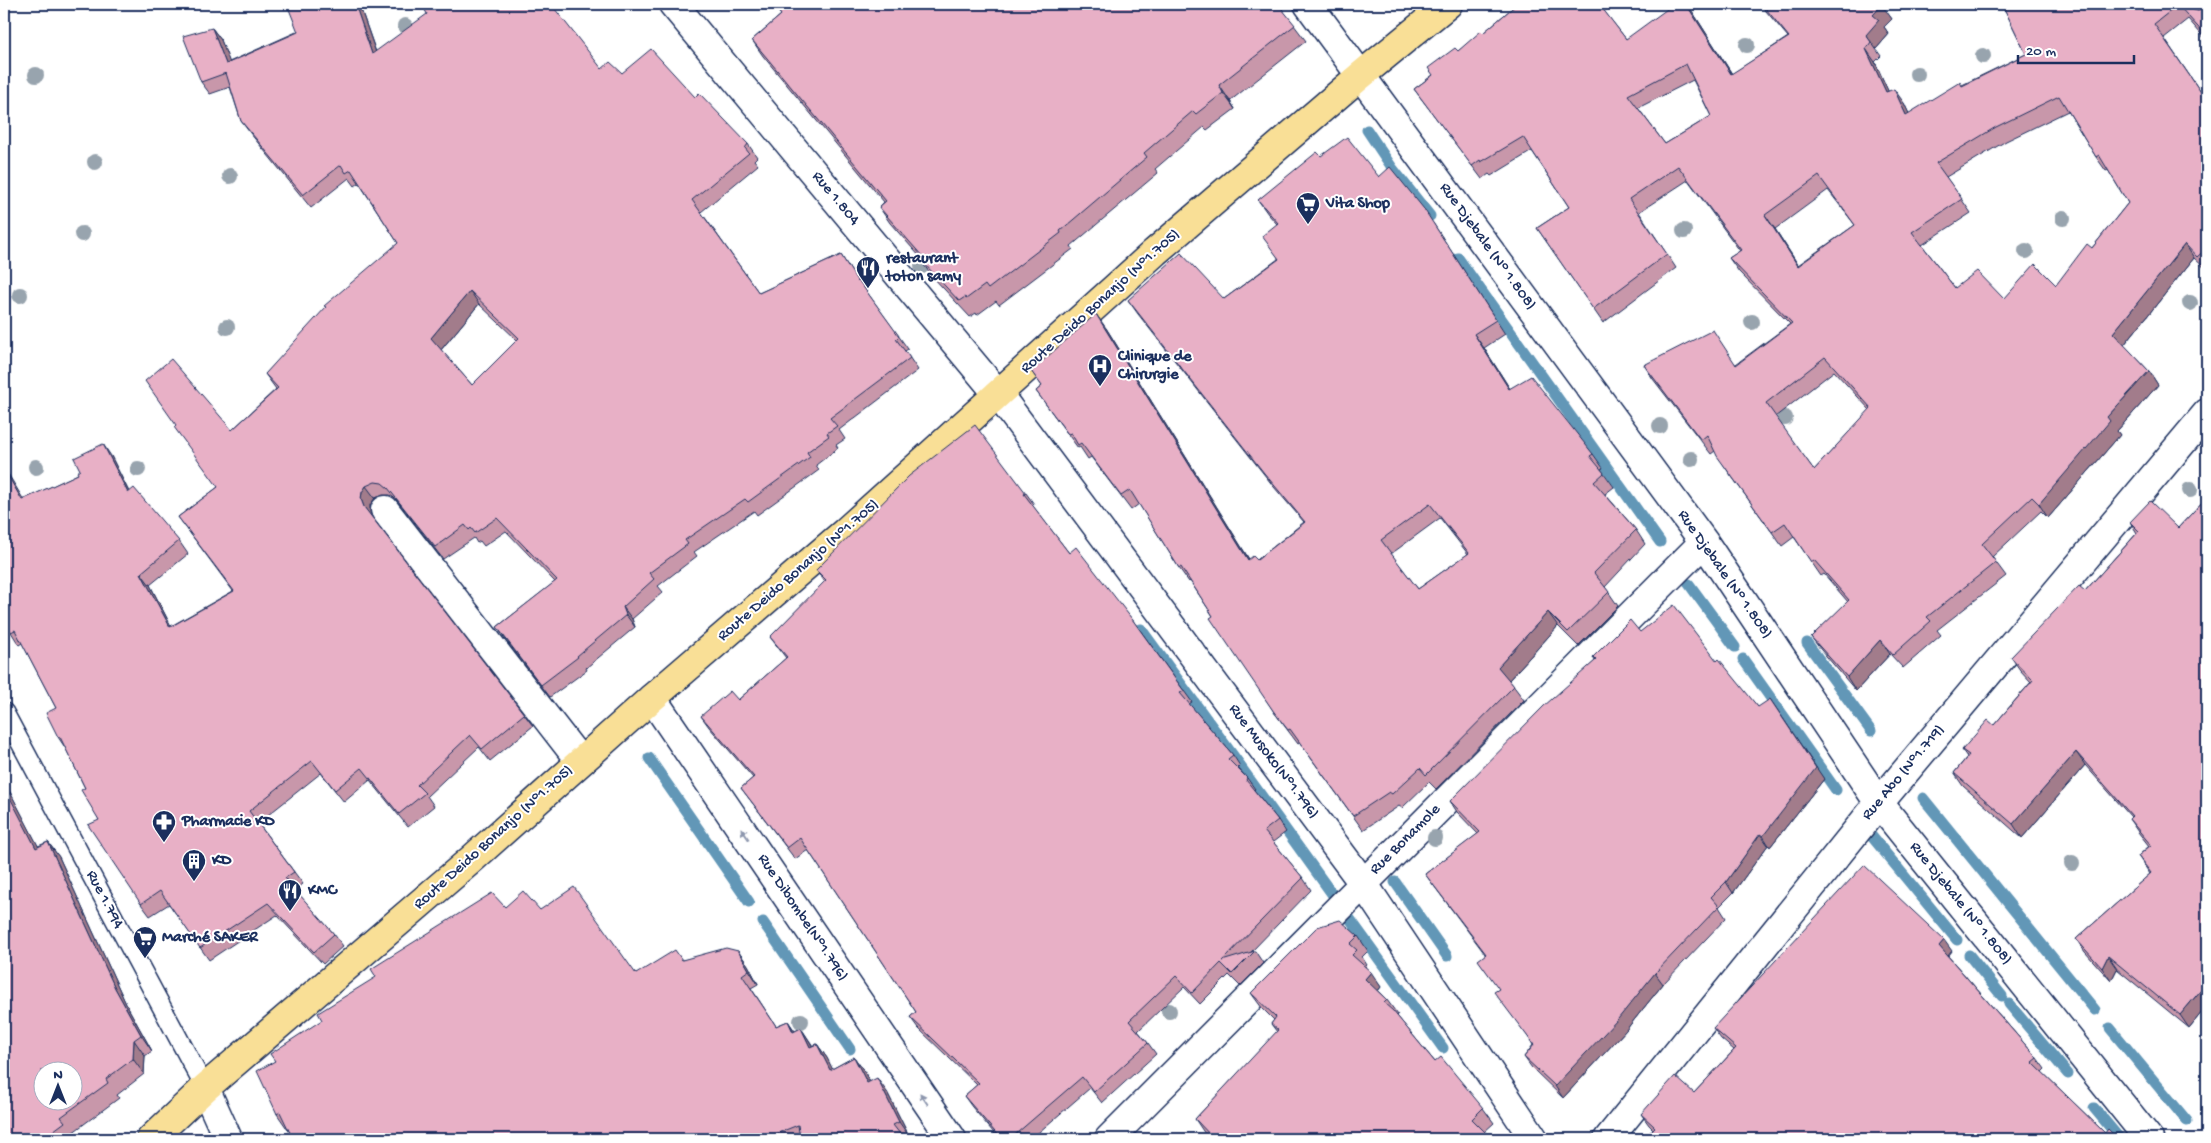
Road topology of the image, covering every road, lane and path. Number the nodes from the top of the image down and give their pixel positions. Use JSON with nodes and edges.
{"nodes":[{"id":1,"x":673,"y":4,"type":"edge"},
{"id":2,"x":1308,"y":4,"type":"edge"},
{"id":3,"x":1448,"y":4,"type":"edge"},
{"id":4,"x":2204,"y":4,"type":"edge"},
{"id":5,"x":2207,"y":9,"type":"edge"},
{"id":6,"x":1360,"y":76,"type":"junction"},
{"id":7,"x":998,"y":394,"type":"junction"},
{"id":8,"x":2207,"y":413,"type":"edge"},
{"id":9,"x":385,"y":510,"type":"edge"},
{"id":10,"x":1704,"y":542,"type":"junction"},
{"id":11,"x":652,"y":698,"type":"junction"},
{"id":12,"x":4,"y":712,"type":"edge"},
{"id":13,"x":580,"y":761,"type":"junction"},
{"id":14,"x":1879,"y":803,"type":"junction"},
{"id":15,"x":1363,"y":883,"type":"junction"},
{"id":16,"x":205,"y":1088,"type":"junction"},
{"id":17,"x":151,"y":1139,"type":"edge"},
{"id":18,"x":228,"y":1139,"type":"edge"},
{"id":19,"x":952,"y":1139,"type":"edge"},
{"id":20,"x":1109,"y":1139,"type":"edge"},
{"id":21,"x":1534,"y":1139,"type":"edge"},
{"id":22,"x":1608,"y":1139,"type":"edge"},
{"id":23,"x":2149,"y":1139,"type":"edge"}],
"edges":[{"from":1,"to":7,"type":"street","name":"Rue 1.804"},
{"from":2,"to":6,"type":"street","name":"Rue Djebale (N° 1.808)"},
{"from":3,"to":6,"type":"main road","name":"Route Deido Bonanjo (N°1.705)"},
{"from":4,"to":5,"type":"street"},
{"from":6,"to":7,"type":"main road","name":"Route Deido Bonanjo (N°1.705)"},
{"from":6,"to":10,"type":"street","name":"Rue Djebale (N° 1.808)"},
{"from":7,"to":11,"type":"main road","name":"Route Deido Bonanjo (N°1.705)"},
{"from":7,"to":15,"type":"street","name":"Rue Musoko(N°1.796)"},
{"from":8,"to":14,"type":"street","name":"Rue Abo (N°1.719)"},
{"from":9,"to":13,"type":"street"},
{"from":10,"to":14,"type":"street","name":"Rue Djebale (N° 1.808)"},
{"from":10,"to":15,"type":"street","name":"Rue Bonamole"},
{"from":11,"to":13,"type":"main road","name":"Route Deido Bonanjo (N°1.705)"},
{"from":19,"to":11,"type":"street","name":"Rue Dibombe(N°1.796)","one_way":true},
{"from":12,"to":16,"type":"lane","name":"Rue 1.794"},
{"from":13,"to":16,"type":"main road","name":"Route Deido Bonanjo (N°1.705)"},
{"from":14,"to":22,"type":"street","name":"Rue Abo (N°1.719)"},
{"from":14,"to":23,"type":"street","name":"Rue Djebale (N° 1.808)"},
{"from":15,"to":20,"type":"street","name":"Rue Bonamole"},
{"from":15,"to":21,"type":"street","name":"Rue Musoko(N°1.796)"},
{"from":16,"to":17,"type":"main road","name":"Route Deido Bonanjo (N°1.705)"},
{"from":16,"to":18,"type":"street"}]}
